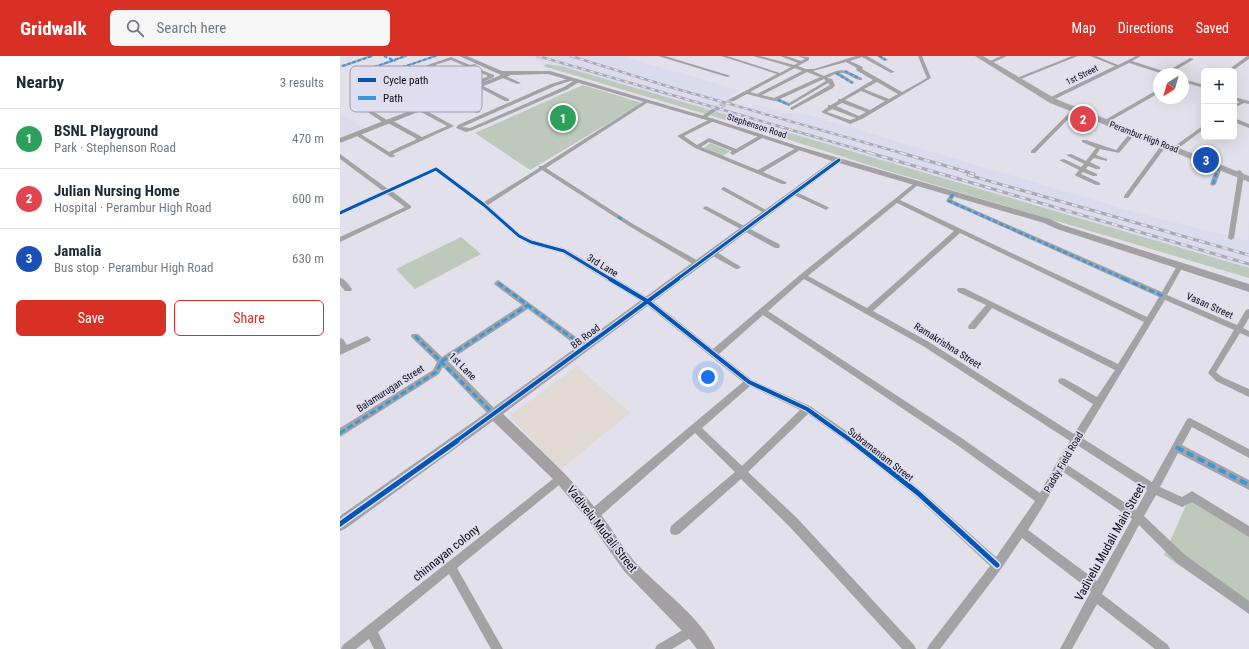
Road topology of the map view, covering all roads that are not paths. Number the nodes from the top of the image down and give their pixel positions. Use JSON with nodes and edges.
{"nodes":[{"id":1,"x":372,"y":56,"type":"edge"},
{"id":2,"x":384,"y":56,"type":"edge"},
{"id":3,"x":406,"y":56,"type":"edge"},
{"id":4,"x":436,"y":56,"type":"edge"},
{"id":5,"x":462,"y":56,"type":"edge"},
{"id":6,"x":663,"y":56,"type":"edge"},
{"id":7,"x":724,"y":56,"type":"edge"},
{"id":8,"x":745,"y":56,"type":"edge"},
{"id":9,"x":755,"y":56,"type":"edge"},
{"id":10,"x":782,"y":56,"type":"edge"},
{"id":11,"x":800,"y":56,"type":"edge"},
{"id":12,"x":861,"y":56,"type":"edge"},
{"id":13,"x":864,"y":56,"type":"edge"},
{"id":14,"x":879,"y":56,"type":"edge"},
{"id":15,"x":920,"y":56,"type":"edge"},
{"id":16,"x":978,"y":56,"type":"edge"},
{"id":17,"x":1005,"y":56,"type":"edge"},
{"id":18,"x":1076,"y":56,"type":"edge"},
{"id":19,"x":1092,"y":56,"type":"edge"},
{"id":20,"x":1139,"y":56,"type":"edge"},
{"id":21,"x":1249,"y":57,"type":"edge"},
{"id":22,"x":1192,"y":59,"type":"dead end"},
{"id":23,"x":393,"y":60,"type":"junction"},
{"id":24,"x":736,"y":60,"type":"junction"},
{"id":25,"x":846,"y":60,"type":"junction"},
{"id":26,"x":886,"y":60,"type":"dead end"},
{"id":27,"x":992,"y":61,"type":"edge"},
{"id":28,"x":1128,"y":61,"type":"junction"},
{"id":29,"x":802,"y":63,"type":"junction"},
{"id":30,"x":431,"y":65,"type":"edge"},
{"id":31,"x":476,"y":65,"type":"junction"},
{"id":32,"x":342,"y":66,"type":"dead end"},
{"id":33,"x":377,"y":66,"type":"edge"},
{"id":34,"x":404,"y":66,"type":"edge"},
{"id":35,"x":409,"y":66,"type":"edge"},
{"id":36,"x":479,"y":66,"type":"edge"},
{"id":37,"x":1118,"y":66,"type":"junction"},
{"id":38,"x":482,"y":67,"type":"edge"},
{"id":39,"x":792,"y":67,"type":"junction"},
{"id":40,"x":1177,"y":68,"type":"edge"},
{"id":41,"x":1233,"y":68,"type":"edge"},
{"id":42,"x":482,"y":69,"type":"edge"},
{"id":43,"x":1153,"y":69,"type":"edge"},
{"id":44,"x":808,"y":70,"type":"junction"},
{"id":45,"x":893,"y":72,"type":"dead end"},
{"id":46,"x":836,"y":73,"type":"junction"},
{"id":47,"x":780,"y":74,"type":"junction"},
{"id":48,"x":505,"y":75,"type":"junction"},
{"id":49,"x":729,"y":76,"type":"dead end"},
{"id":50,"x":824,"y":76,"type":"junction"},
{"id":51,"x":860,"y":79,"type":"dead end"},
{"id":52,"x":1018,"y":79,"type":"junction"},
{"id":53,"x":876,"y":80,"type":"junction"},
{"id":54,"x":482,"y":82,"type":"edge"},
{"id":55,"x":571,"y":82,"type":"junction"},
{"id":56,"x":1189,"y":82,"type":"edge"},
{"id":57,"x":482,"y":83,"type":"edge"},
{"id":58,"x":520,"y":83,"type":"dead end"},
{"id":59,"x":852,"y":83,"type":"dead end"},
{"id":60,"x":1201,"y":86,"type":"edge"},
{"id":61,"x":482,"y":88,"type":"edge"},
{"id":62,"x":860,"y":89,"type":"junction"},
{"id":63,"x":745,"y":92,"type":"junction"},
{"id":64,"x":902,"y":94,"type":"junction"},
{"id":65,"x":1153,"y":94,"type":"edge"},
{"id":66,"x":758,"y":95,"type":"junction"},
{"id":67,"x":1053,"y":98,"type":"junction"},
{"id":68,"x":507,"y":100,"type":"dead end"},
{"id":69,"x":732,"y":100,"type":"tunnel mouth"},
{"id":70,"x":778,"y":100,"type":"junction"},
{"id":71,"x":840,"y":100,"type":"junction"},
{"id":72,"x":648,"y":101,"type":"junction"},
{"id":73,"x":889,"y":101,"type":"junction"},
{"id":74,"x":830,"y":106,"type":"junction"},
{"id":75,"x":1076,"y":109,"type":"junction"},
{"id":76,"x":714,"y":110,"type":"tunnel mouth"},
{"id":77,"x":369,"y":112,"type":"edge"},
{"id":78,"x":416,"y":112,"type":"edge"},
{"id":79,"x":425,"y":112,"type":"edge"},
{"id":80,"x":870,"y":112,"type":"junction"},
{"id":81,"x":703,"y":118,"type":"junction"},
{"id":82,"x":860,"y":118,"type":"junction"},
{"id":83,"x":712,"y":120,"type":"junction"},
{"id":84,"x":1108,"y":120,"type":"junction"},
{"id":85,"x":1237,"y":121,"type":"edge"},
{"id":86,"x":388,"y":122,"type":"junction"},
{"id":87,"x":1249,"y":126,"type":"edge"},
{"id":88,"x":1201,"y":130,"type":"edge"},
{"id":89,"x":1133,"y":133,"type":"junction"},
{"id":90,"x":357,"y":134,"type":"junction"},
{"id":91,"x":762,"y":136,"type":"junction"},
{"id":92,"x":421,"y":139,"type":"junction"},
{"id":93,"x":340,"y":141,"type":"edge"},
{"id":94,"x":1084,"y":141,"type":"dead end"},
{"id":95,"x":1164,"y":145,"type":"junction"},
{"id":96,"x":697,"y":147,"type":"junction"},
{"id":97,"x":1099,"y":147,"type":"junction"},
{"id":98,"x":798,"y":148,"type":"junction"},
{"id":99,"x":1176,"y":148,"type":"junction"},
{"id":100,"x":737,"y":151,"type":"junction"},
{"id":101,"x":1033,"y":152,"type":"dead end"},
{"id":102,"x":1069,"y":155,"type":"dead end"},
{"id":103,"x":340,"y":156,"type":"edge"},
{"id":104,"x":1093,"y":156,"type":"junction"},
{"id":105,"x":725,"y":158,"type":"junction"},
{"id":106,"x":839,"y":160,"type":"junction"},
{"id":107,"x":1062,"y":160,"type":"dead end"},
{"id":108,"x":1104,"y":160,"type":"dead end"},
{"id":109,"x":1087,"y":163,"type":"junction"},
{"id":110,"x":541,"y":167,"type":"junction"},
{"id":111,"x":1219,"y":167,"type":"junction"},
{"id":112,"x":1098,"y":168,"type":"dead end"},
{"id":113,"x":1082,"y":169,"type":"junction"},
{"id":114,"x":759,"y":172,"type":"junction"},
{"id":115,"x":1095,"y":175,"type":"dead end"},
{"id":116,"x":1245,"y":176,"type":"edge"},
{"id":117,"x":784,"y":183,"type":"dead end"},
{"id":118,"x":916,"y":183,"type":"junction"},
{"id":119,"x":1098,"y":184,"type":"dead end"},
{"id":120,"x":1213,"y":184,"type":"dead end"},
{"id":121,"x":724,"y":189,"type":"dead end"},
{"id":122,"x":387,"y":192,"type":"junction"},
{"id":123,"x":794,"y":193,"type":"junction"},
{"id":124,"x":953,"y":194,"type":"junction"},
{"id":125,"x":1126,"y":198,"type":"dead end"},
{"id":126,"x":896,"y":200,"type":"junction"},
{"id":127,"x":484,"y":205,"type":"junction"},
{"id":128,"x":706,"y":208,"type":"dead end"},
{"id":129,"x":826,"y":208,"type":"dead end"},
{"id":130,"x":341,"y":211,"type":"edge"},
{"id":131,"x":768,"y":213,"type":"junction"},
{"id":132,"x":1048,"y":221,"type":"junction"},
{"id":133,"x":746,"y":229,"type":"junction"},
{"id":134,"x":959,"y":230,"type":"junction"},
{"id":135,"x":1231,"y":238,"type":"dead end"},
{"id":136,"x":340,"y":240,"type":"edge"},
{"id":137,"x":777,"y":246,"type":"dead end"},
{"id":138,"x":713,"y":253,"type":"junction"},
{"id":139,"x":698,"y":264,"type":"junction"},
{"id":140,"x":1180,"y":266,"type":"junction"},
{"id":141,"x":738,"y":267,"type":"dead end"},
{"id":142,"x":803,"y":276,"type":"junction"},
{"id":143,"x":340,"y":280,"type":"edge"},
{"id":144,"x":1249,"y":280,"type":"edge"},
{"id":145,"x":498,"y":283,"type":"dead end"},
{"id":146,"x":1249,"y":288,"type":"edge"},
{"id":147,"x":348,"y":289,"type":"dead end"},
{"id":148,"x":961,"y":290,"type":"dead end"},
{"id":149,"x":1163,"y":296,"type":"junction"},
{"id":150,"x":647,"y":301,"type":"junction"},
{"id":151,"x":991,"y":304,"type":"junction"},
{"id":152,"x":528,"y":305,"type":"junction"},
{"id":153,"x":762,"y":311,"type":"junction"},
{"id":154,"x":869,"y":311,"type":"junction"},
{"id":155,"x":1249,"y":312,"type":"edge"},
{"id":156,"x":1149,"y":321,"type":"junction"},
{"id":157,"x":972,"y":327,"type":"dead end"},
{"id":158,"x":1238,"y":329,"type":"junction"},
{"id":159,"x":1249,"y":334,"type":"edge"},
{"id":160,"x":415,"y":336,"type":"dead end"},
{"id":161,"x":366,"y":339,"type":"dead end"},
{"id":162,"x":340,"y":341,"type":"edge"},
{"id":163,"x":584,"y":347,"type":"junction"},
{"id":164,"x":343,"y":350,"type":"edge"},
{"id":165,"x":713,"y":354,"type":"junction"},
{"id":166,"x":442,"y":361,"type":"junction"},
{"id":167,"x":1119,"y":368,"type":"junction"},
{"id":168,"x":1062,"y":381,"type":"dead end"},
{"id":169,"x":749,"y":382,"type":"junction"},
{"id":170,"x":1249,"y":394,"type":"edge"},
{"id":171,"x":1098,"y":402,"type":"junction"},
{"id":172,"x":807,"y":409,"type":"junction"},
{"id":173,"x":494,"y":414,"type":"junction"},
{"id":174,"x":696,"y":428,"type":"junction"},
{"id":175,"x":340,"y":433,"type":"edge"},
{"id":176,"x":1077,"y":440,"type":"junction"},
{"id":177,"x":1176,"y":447,"type":"junction"},
{"id":178,"x":1249,"y":454,"type":"edge"},
{"id":179,"x":1060,"y":465,"type":"junction"},
{"id":180,"x":742,"y":472,"type":"junction"},
{"id":181,"x":561,"y":478,"type":"junction"},
{"id":182,"x":1249,"y":485,"type":"edge"},
{"id":183,"x":1154,"y":488,"type":"junction"},
{"id":184,"x":1042,"y":500,"type":"junction"},
{"id":185,"x":594,"y":514,"type":"junction"},
{"id":186,"x":1139,"y":518,"type":"junction"},
{"id":187,"x":340,"y":524,"type":"edge"},
{"id":188,"x":675,"y":530,"type":"dead end"},
{"id":189,"x":1021,"y":531,"type":"junction"},
{"id":190,"x":1249,"y":532,"type":"edge"},
{"id":191,"x":997,"y":565,"type":"junction"},
{"id":192,"x":450,"y":566,"type":"junction"},
{"id":193,"x":1096,"y":592,"type":"junction"},
{"id":194,"x":1249,"y":608,"type":"edge"},
{"id":195,"x":371,"y":630,"type":"junction"},
{"id":196,"x":693,"y":630,"type":"junction"},
{"id":197,"x":347,"y":649,"type":"edge"},
{"id":198,"x":380,"y":649,"type":"edge"},
{"id":199,"x":497,"y":649,"type":"edge"},
{"id":200,"x":661,"y":649,"type":"edge"},
{"id":201,"x":706,"y":649,"type":"edge"},
{"id":202,"x":910,"y":649,"type":"edge"},
{"id":203,"x":933,"y":649,"type":"edge"},
{"id":204,"x":1066,"y":649,"type":"edge"},
{"id":205,"x":1164,"y":649,"type":"edge"}],
"edges":[{"from":1,"to":32,"type":"street"},
{"from":2,"to":23,"type":"street"},
{"from":3,"to":23,"type":"street"},
{"from":4,"to":35,"type":"street"},
{"from":5,"to":31,"type":"main road","name":"Stephenson Road"},
{"from":6,"to":49,"type":"street"},
{"from":7,"to":24,"type":"street"},
{"from":8,"to":24,"type":"street"},
{"from":9,"to":39,"type":"street"},
{"from":10,"to":29,"type":"street"},
{"from":11,"to":29,"type":"street"},
{"from":12,"to":25,"type":"street"},
{"from":13,"to":45,"type":"street"},
{"from":14,"to":26,"type":"street"},
{"from":15,"to":64,"type":"street"},
{"from":16,"to":27,"type":"main road","name":"Perambur High Road"},
{"from":17,"to":27,"type":"street"},
{"from":18,"to":52,"type":"street"},
{"from":19,"to":37,"type":"street"},
{"from":20,"to":28,"type":"street","name":"1st Street"},
{"from":21,"to":41,"type":"street"},
{"from":22,"to":40,"type":"street"},
{"from":23,"to":33,"type":"street"},
{"from":23,"to":34,"type":"street"},
{"from":24,"to":47,"type":"street"},
{"from":25,"to":44,"type":"street"},
{"from":25,"to":53,"type":"street"},
{"from":27,"to":52,"type":"main road","name":"Perambur High Road"},
{"from":28,"to":37,"type":"street","name":"1st Street"},
{"from":28,"to":43,"type":"street"},
{"from":29,"to":39,"type":"street"},
{"from":30,"to":31,"type":"street"},
{"from":31,"to":36,"type":"main road","name":"Stephenson Road"},
{"from":37,"to":67,"type":"street","name":"1st Street"},
{"from":38,"to":48,"type":"main road","name":"Stephenson Road"},
{"from":39,"to":44,"type":"street"},
{"from":39,"to":47,"type":"street"},
{"from":42,"to":54,"type":"street"},
{"from":44,"to":50,"type":"street"},
{"from":44,"to":66,"type":"street"},
{"from":46,"to":50,"type":"street"},
{"from":46,"to":51,"type":"street"},
{"from":46,"to":59,"type":"street"},
{"from":47,"to":63,"type":"street"},
{"from":48,"to":55,"type":"main road","name":"Stephenson Road"},
{"from":48,"to":57,"type":"main road"},
{"from":48,"to":58,"type":"street"},
{"from":50,"to":70,"type":"street"},
{"from":50,"to":70,"type":"street"},
{"from":52,"to":67,"type":"main road","name":"Perambur High Road"},
{"from":52,"to":75,"type":"main road","name":"Perambur High Road"},
{"from":53,"to":62,"type":"street"},
{"from":53,"to":64,"type":"street"},
{"from":55,"to":55,"type":"street"},
{"from":55,"to":72,"type":"main road","name":"Stephenson Road"},
{"from":56,"to":60,"type":"street"},
{"from":61,"to":68,"type":"street"},
{"from":62,"to":71,"type":"street"},
{"from":62,"to":73,"type":"street"},
{"from":63,"to":66,"type":"street"},
{"from":63,"to":69,"type":"street"},
{"from":64,"to":73,"type":"street"},
{"from":65,"to":84,"type":"street"},
{"from":66,"to":70,"type":"street"},
{"from":67,"to":75,"type":"main road","name":"Perambur High Road"},
{"from":71,"to":74,"type":"street"},
{"from":71,"to":80,"type":"street"},
{"from":72,"to":81,"type":"main road","name":"Stephenson Road"},
{"from":72,"to":110,"type":"street"},
{"from":73,"to":80,"type":"street"},
{"from":74,"to":82,"type":"street"},
{"from":74,"to":82,"type":"street"},
{"from":75,"to":84,"type":"main road","name":"Perambur High Road"},
{"from":75,"to":89,"type":"main road","name":"Perambur High Road"},
{"from":75,"to":101,"type":"street"},
{"from":76,"to":81,"type":"street"},
{"from":77,"to":86,"type":"street"},
{"from":78,"to":86,"type":"main road"},
{"from":79,"to":92,"type":"street"},
{"from":80,"to":82,"type":"street"},
{"from":81,"to":83,"type":"main road","name":"Stephenson Road"},
{"from":83,"to":91,"type":"main road","name":"Stephenson Road"},
{"from":83,"to":96,"type":"street"},
{"from":84,"to":99,"type":"main road","name":"Perambur High Road"},
{"from":85,"to":87,"type":"street"},
{"from":86,"to":90,"type":"main road"},
{"from":86,"to":92,"type":"street"},
{"from":88,"to":99,"type":"street"},
{"from":89,"to":95,"type":"main road","name":"Perambur High Road"},
{"from":89,"to":97,"type":"street"},
{"from":90,"to":92,"type":"street"},
{"from":90,"to":93,"type":"main road"},
{"from":91,"to":98,"type":"main road","name":"Stephenson Road"},
{"from":91,"to":100,"type":"street"},
{"from":94,"to":97,"type":"street"},
{"from":95,"to":99,"type":"main road","name":"Perambur High Road"},
{"from":95,"to":125,"type":"street"},
{"from":96,"to":100,"type":"street"},
{"from":96,"to":105,"type":"street"},
{"from":97,"to":104,"type":"street"},
{"from":98,"to":106,"type":"main road","name":"Stephenson Road"},
{"from":98,"to":114,"type":"street"},
{"from":99,"to":111,"type":"main road","name":"Perambur High Road"},
{"from":99,"to":116,"type":"main road","name":"Perambur High Road"},
{"from":100,"to":105,"type":"street"},
{"from":102,"to":109,"type":"street"},
{"from":103,"to":122,"type":"street"},
{"from":104,"to":108,"type":"street"},
{"from":104,"to":109,"type":"street"},
{"from":105,"to":114,"type":"street"},
{"from":106,"to":118,"type":"main road","name":"Stephenson Road"},
{"from":106,"to":123,"type":"main road","name":"BB Road"},
{"from":107,"to":113,"type":"street"},
{"from":109,"to":112,"type":"street"},
{"from":109,"to":113,"type":"street"},
{"from":110,"to":127,"type":"street"},
{"from":110,"to":139,"type":"street"},
{"from":111,"to":116,"type":"main road","name":"Perambur High Road"},
{"from":111,"to":120,"type":"street"},
{"from":113,"to":115,"type":"street"},
{"from":113,"to":119,"type":"street"},
{"from":114,"to":117,"type":"street"},
{"from":116,"to":135,"type":"street"},
{"from":118,"to":124,"type":"main road","name":"Stephenson Road"},
{"from":118,"to":126,"type":"street"},
{"from":121,"to":131,"type":"street"},
{"from":122,"to":127,"type":"street","name":"3rd Lane"},
{"from":122,"to":130,"type":"street"},
{"from":122,"to":136,"type":"street"},
{"from":123,"to":129,"type":"street"},
{"from":123,"to":131,"type":"main road","name":"BB Road"},
{"from":124,"to":132,"type":"main road","name":"Stephenson Road"},
{"from":124,"to":149,"type":"street","name":"Vasan Street"},
{"from":126,"to":134,"type":"street"},
{"from":126,"to":142,"type":"street"},
{"from":127,"to":150,"type":"street","name":"3rd Lane"},
{"from":128,"to":133,"type":"street"},
{"from":131,"to":133,"type":"main road","name":"BB Road"},
{"from":132,"to":140,"type":"main road"},
{"from":132,"to":144,"type":"main road"},
{"from":133,"to":137,"type":"street"},
{"from":133,"to":138,"type":"main road","name":"BB Road"},
{"from":134,"to":154,"type":"street"},
{"from":134,"to":156,"type":"street"},
{"from":138,"to":139,"type":"main road","name":"BB Road"},
{"from":138,"to":141,"type":"street"},
{"from":139,"to":150,"type":"main road","name":"BB Road"},
{"from":140,"to":146,"type":"main road"},
{"from":140,"to":149,"type":"street","name":"Paddy Field Road"},
{"from":142,"to":153,"type":"street"},
{"from":142,"to":154,"type":"street","name":"Ramakrishna Street"},
{"from":143,"to":147,"type":"street"},
{"from":145,"to":152,"type":"street"},
{"from":148,"to":151,"type":"street"},
{"from":149,"to":156,"type":"street","name":"Paddy Field Road"},
{"from":149,"to":158,"type":"street","name":"Vasan Street"},
{"from":150,"to":163,"type":"main road","name":"BB Road"},
{"from":150,"to":165,"type":"street","name":"Subramaniam Street"},
{"from":151,"to":157,"type":"street"},
{"from":151,"to":167,"type":"street"},
{"from":152,"to":163,"type":"street"},
{"from":152,"to":166,"type":"street","name":"Balamurugan Street"},
{"from":153,"to":165,"type":"street"},
{"from":153,"to":184,"type":"street"},
{"from":154,"to":176,"type":"street","name":"Ramakrishna Street"},
{"from":155,"to":158,"type":"street"},
{"from":156,"to":167,"type":"street","name":"Paddy Field Road"},
{"from":158,"to":159,"type":"street","name":"Vasan Street"},
{"from":158,"to":170,"type":"street"},
{"from":160,"to":166,"type":"street","name":"1st Lane"},
{"from":161,"to":164,"type":"street"},
{"from":162,"to":164,"type":"street"},
{"from":163,"to":173,"type":"main road","name":"BB Road"},
{"from":165,"to":169,"type":"street","name":"Subramaniam Street"},
{"from":166,"to":173,"type":"street","name":"1st Lane"},
{"from":166,"to":175,"type":"street","name":"Balamurugan Street"},
{"from":167,"to":171,"type":"street","name":"Paddy Field Road"},
{"from":168,"to":171,"type":"street"},
{"from":169,"to":172,"type":"street","name":"Subramaniam Street"},
{"from":169,"to":174,"type":"street"},
{"from":171,"to":176,"type":"street","name":"Paddy Field Road"},
{"from":172,"to":180,"type":"street"},
{"from":172,"to":191,"type":"street","name":"Subramaniam Street"},
{"from":173,"to":181,"type":"main road","name":"Vadivelu Mudali Street"},
{"from":173,"to":187,"type":"main road","name":"BB Road"},
{"from":174,"to":180,"type":"street"},
{"from":174,"to":185,"type":"street"},
{"from":176,"to":179,"type":"street","name":"Paddy Field Road"},
{"from":176,"to":183,"type":"street","name":"Ramakrishna Street"},
{"from":177,"to":178,"type":"street","name":"Vadivelu Mudali Main Street"},
{"from":177,"to":182,"type":"street"},
{"from":177,"to":183,"type":"street","name":"Vadivelu Mudali Main Street"},
{"from":179,"to":184,"type":"street","name":"Paddy Field Road"},
{"from":179,"to":186,"type":"street"},
{"from":180,"to":188,"type":"street"},
{"from":180,"to":202,"type":"street"},
{"from":181,"to":185,"type":"main road","name":"Vadivelu Mudali Street"},
{"from":181,"to":192,"type":"street","name":"chinnayan colony"},
{"from":183,"to":186,"type":"street","name":"Vadivelu Mudali Main Street"},
{"from":183,"to":190,"type":"street","name":"Ramakrishna Street"},
{"from":184,"to":189,"type":"street","name":"Paddy Field Road"},
{"from":185,"to":196,"type":"main road","name":"Vadivelu Mudali Street"},
{"from":186,"to":193,"type":"street","name":"Vadivelu Mudali Main Street"},
{"from":186,"to":194,"type":"street"},
{"from":189,"to":191,"type":"street","name":"Paddy Field Road"},
{"from":189,"to":193,"type":"street"},
{"from":191,"to":203,"type":"street","name":"Paddy Field Road"},
{"from":192,"to":195,"type":"street","name":"chinnayan colony"},
{"from":192,"to":199,"type":"street"},
{"from":193,"to":204,"type":"street","name":"Vadivelu Mudali Main Street"},
{"from":193,"to":205,"type":"street"},
{"from":195,"to":197,"type":"street","name":"chinnayan colony"},
{"from":195,"to":198,"type":"street"},
{"from":196,"to":200,"type":"street"},
{"from":196,"to":201,"type":"main road","name":"Vadivelu Mudali Street"}]}
